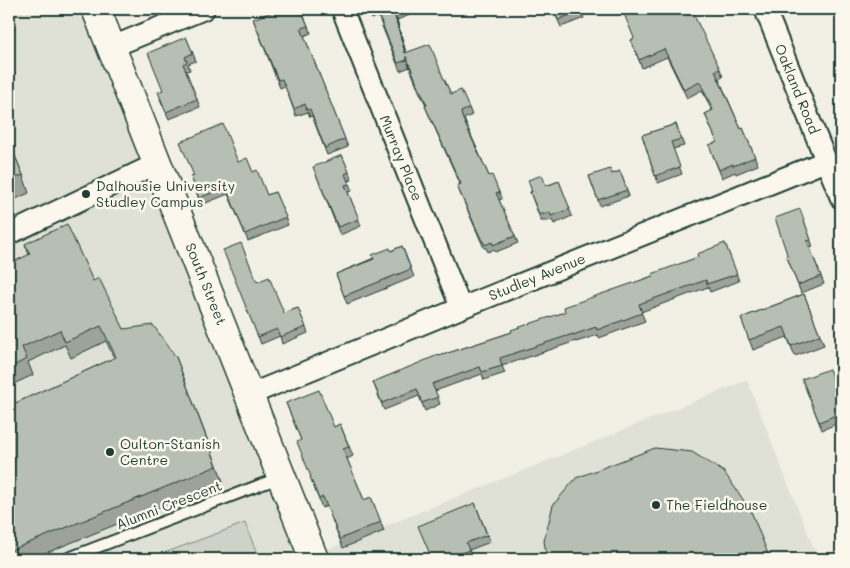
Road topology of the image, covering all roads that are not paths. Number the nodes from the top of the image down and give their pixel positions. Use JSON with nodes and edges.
{"nodes":[{"id":1,"x":96,"y":9,"type":"edge"},
{"id":2,"x":204,"y":9,"type":"edge"},
{"id":3,"x":342,"y":9,"type":"edge"},
{"id":4,"x":764,"y":9,"type":"edge"},
{"id":5,"x":112,"y":48,"type":"junction"},
{"id":6,"x":826,"y":161,"type":"junction"},
{"id":7,"x":158,"y":163,"type":"junction"},
{"id":8,"x":841,"y":198,"type":"edge"},
{"id":9,"x":9,"y":234,"type":"edge"},
{"id":10,"x":461,"y":308,"type":"junction"},
{"id":11,"x":249,"y":395,"type":"junction"},
{"id":12,"x":282,"y":477,"type":"junction"},
{"id":13,"x":66,"y":559,"type":"edge"},
{"id":14,"x":314,"y":559,"type":"edge"}],
"edges":[{"from":1,"to":5,"type":"main road","name":"South Street"},
{"from":2,"to":5,"type":"street"},
{"from":3,"to":10,"type":"street","name":"Murray Place"},
{"from":4,"to":6,"type":"street","name":"Oakland Road"},
{"from":5,"to":7,"type":"main road","name":"South Street"},
{"from":6,"to":8,"type":"street","name":"Oakland Road"},
{"from":6,"to":10,"type":"street","name":"Studley Avenue"},
{"from":7,"to":9,"type":"street"},
{"from":7,"to":11,"type":"main road","name":"South Street"},
{"from":10,"to":11,"type":"street","name":"Studley Avenue"},
{"from":11,"to":12,"type":"main road","name":"South Street"},
{"from":12,"to":13,"type":"lane","name":"Alumni Crescent"},
{"from":12,"to":14,"type":"main road","name":"South Street"}]}
